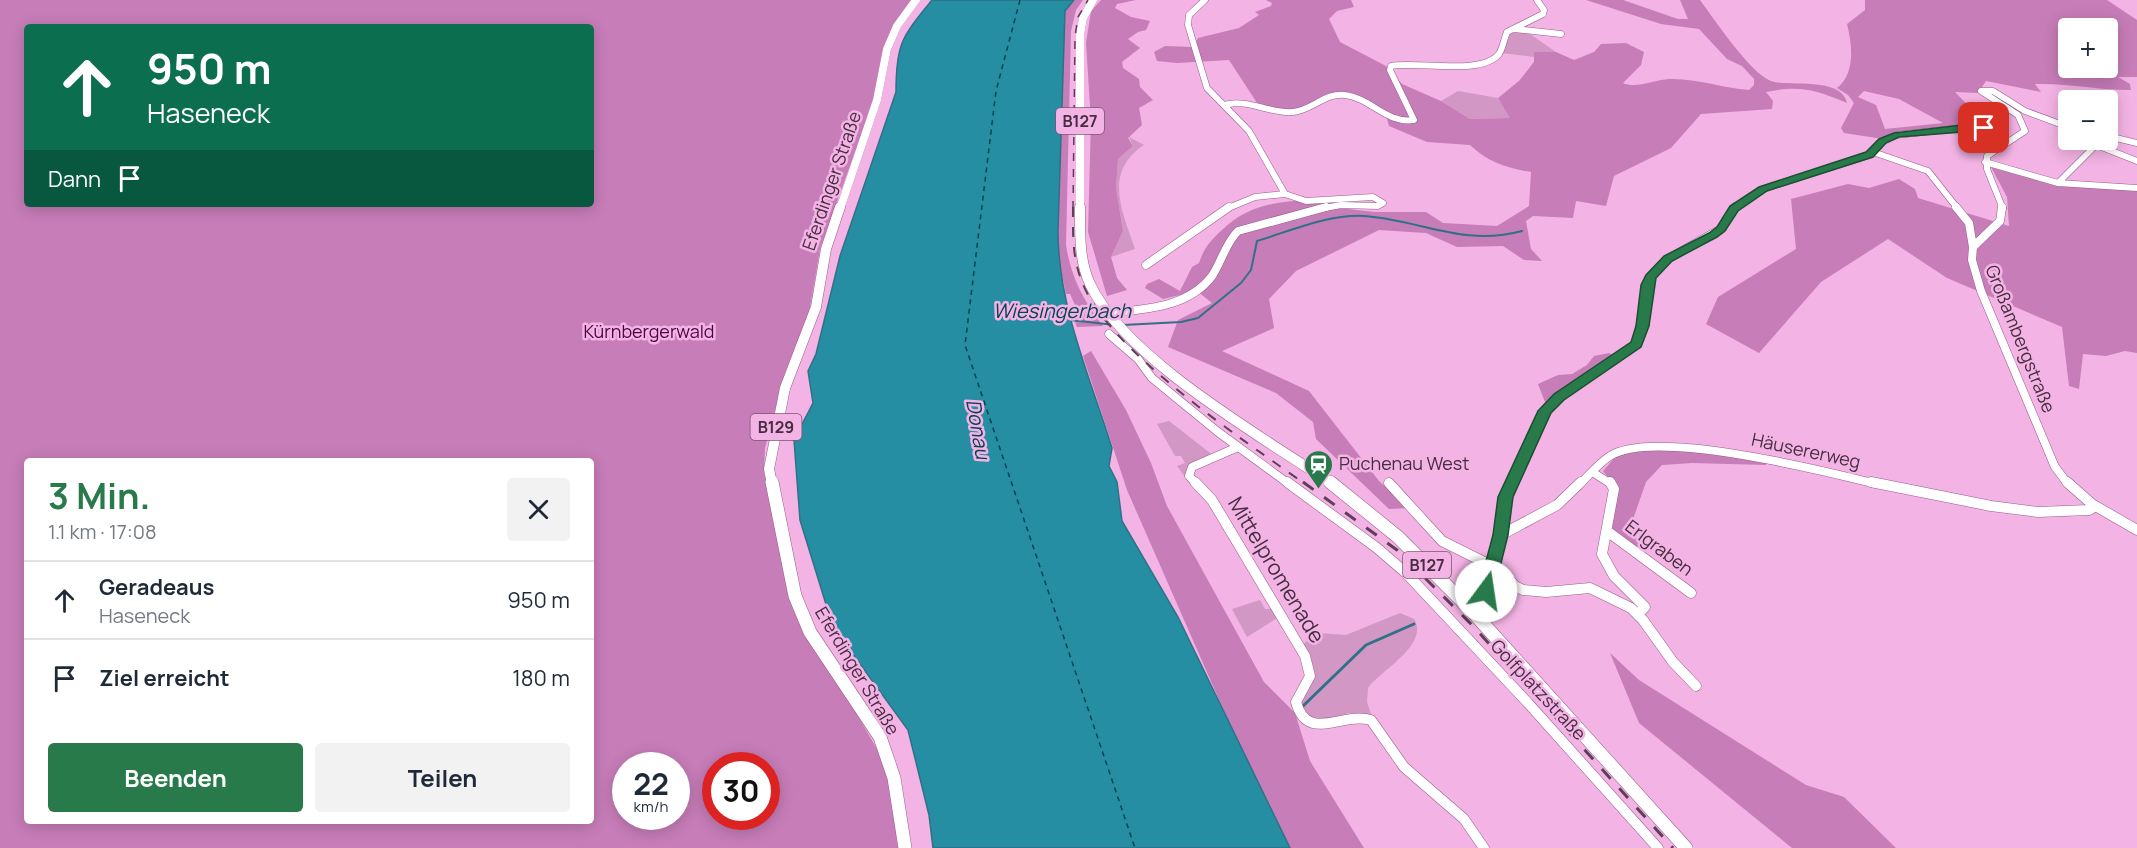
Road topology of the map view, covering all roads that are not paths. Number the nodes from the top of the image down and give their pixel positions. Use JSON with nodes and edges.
{"nodes":[{"id":1,"x":916,"y":0,"type":"edge"},
{"id":2,"x":1093,"y":0,"type":"edge"},
{"id":3,"x":1204,"y":0,"type":"edge"},
{"id":4,"x":1537,"y":0,"type":"edge"},
{"id":5,"x":1514,"y":29,"type":"junction"},
{"id":6,"x":1561,"y":34,"type":"dead end"},
{"id":7,"x":1224,"y":105,"type":"junction"},
{"id":8,"x":2058,"y":124,"type":"edge"},
{"id":9,"x":2118,"y":138,"type":"edge"},
{"id":10,"x":2137,"y":143,"type":"edge"},
{"id":11,"x":1997,"y":148,"type":"junction"},
{"id":12,"x":2091,"y":150,"type":"edge"},
{"id":13,"x":2106,"y":150,"type":"edge"},
{"id":14,"x":1873,"y":152,"type":"junction"},
{"id":15,"x":2137,"y":161,"type":"edge"},
{"id":16,"x":1985,"y":162,"type":"junction"},
{"id":17,"x":2058,"y":183,"type":"junction"},
{"id":18,"x":2137,"y":188,"type":"edge"},
{"id":19,"x":1285,"y":194,"type":"junction"},
{"id":20,"x":1973,"y":247,"type":"junction"},
{"id":21,"x":1146,"y":265,"type":"dead end"},
{"id":22,"x":1111,"y":316,"type":"junction"},
{"id":23,"x":1109,"y":334,"type":"dead end"},
{"id":24,"x":1238,"y":447,"type":"junction"},
{"id":25,"x":1594,"y":473,"type":"junction"},
{"id":26,"x":1389,"y":483,"type":"dead end"},
{"id":27,"x":2094,"y":507,"type":"junction"},
{"id":28,"x":2137,"y":530,"type":"edge"},
{"id":29,"x":1607,"y":531,"type":"junction"},
{"id":30,"x":1501,"y":535,"type":"junction"},
{"id":31,"x":1492,"y":567,"type":"junction"},
{"id":32,"x":1692,"y":593,"type":"dead end"},
{"id":33,"x":1470,"y":609,"type":"junction"},
{"id":34,"x":1638,"y":614,"type":"junction"},
{"id":35,"x":1696,"y":686,"type":"dead end"},
{"id":36,"x":906,"y":848,"type":"edge"},
{"id":37,"x":1484,"y":848,"type":"edge"},
{"id":38,"x":1658,"y":848,"type":"edge"},
{"id":39,"x":1686,"y":848,"type":"edge"}],
"edges":[{"from":1,"to":36,"type":"main road","name":"Eferdinger Straße","number":"B129"},
{"from":2,"to":22,"type":"main road","number":"B127"},
{"from":3,"to":7,"type":"street"},
{"from":4,"to":5,"type":"street"},
{"from":5,"to":6,"type":"street"},
{"from":5,"to":7,"type":"street"},
{"from":7,"to":19,"type":"street"},
{"from":8,"to":11,"type":"street"},
{"from":9,"to":10,"type":"street"},
{"from":11,"to":14,"type":"street"},
{"from":11,"to":16,"type":"street"},
{"from":12,"to":17,"type":"street"},
{"from":13,"to":15,"type":"street"},
{"from":14,"to":20,"type":"street"},
{"from":14,"to":30,"type":"street"},
{"from":16,"to":17,"type":"street"},
{"from":16,"to":20,"type":"street","name":"Großambergstraße"},
{"from":17,"to":18,"type":"street"},
{"from":19,"to":21,"type":"street"},
{"from":19,"to":22,"type":"street"},
{"from":20,"to":27,"type":"street","name":"Großambergstraße"},
{"from":22,"to":33,"type":"main road","number":"B127"},
{"from":23,"to":24,"type":"street","name":"Golfplatzstraße"},
{"from":24,"to":37,"type":"street","name":"Mittelpromenade"},
{"from":24,"to":38,"type":"street","name":"Golfplatzstraße"},
{"from":25,"to":27,"type":"street","name":"Häusererweg"},
{"from":25,"to":29,"type":"street","name":"Erlgraben"},
{"from":25,"to":30,"type":"street","name":"Häusererweg"},
{"from":26,"to":31,"type":"street","name":"Erlgraben"},
{"from":27,"to":28,"type":"street","name":"Großambergstraße"},
{"from":29,"to":32,"type":"street","name":"Erlgraben"},
{"from":29,"to":34,"type":"street","name":"Erlgraben"},
{"from":30,"to":31,"type":"street"},
{"from":31,"to":33,"type":"street"},
{"from":31,"to":34,"type":"street","name":"Erlgraben"},
{"from":33,"to":39,"type":"main road","number":"B127"},
{"from":34,"to":35,"type":"street","name":"Erlgraben"}]}
